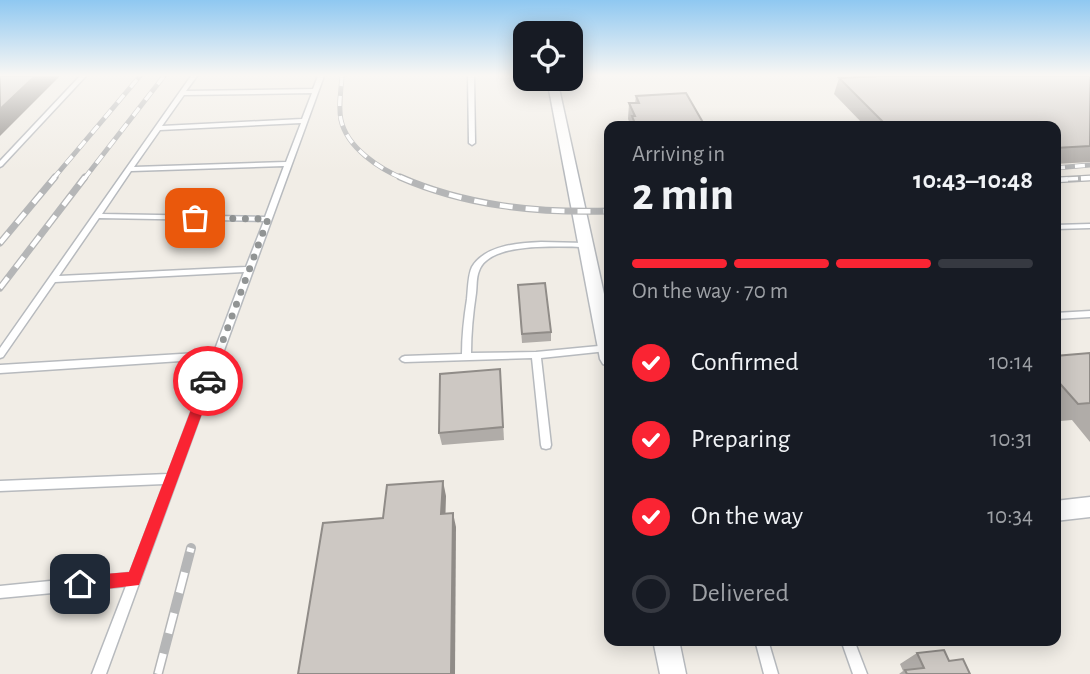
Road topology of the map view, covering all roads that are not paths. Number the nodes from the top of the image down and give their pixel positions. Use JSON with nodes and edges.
{"nodes":[{"id":1,"x":54,"y":107,"type":"edge"},
{"id":2,"x":173,"y":107,"type":"edge"},
{"id":3,"x":309,"y":107,"type":"edge"},
{"id":4,"x":471,"y":107,"type":"edge"},
{"id":5,"x":558,"y":107,"type":"edge"},
{"id":6,"x":304,"y":121,"type":"junction"},
{"id":7,"x":158,"y":128,"type":"junction"},
{"id":8,"x":472,"y":143,"type":"dead end"},
{"id":9,"x":288,"y":164,"type":"junction"},
{"id":10,"x":0,"y":165,"type":"edge"},
{"id":11,"x":129,"y":169,"type":"junction"},
{"id":12,"x":97,"y":216,"type":"junction"},
{"id":13,"x":268,"y":219,"type":"junction"},
{"id":14,"x":1090,"y":226,"type":"edge"},
{"id":15,"x":1061,"y":227,"type":"edge"},
{"id":16,"x":586,"y":245,"type":"junction"},
{"id":17,"x":250,"y":269,"type":"junction"},
{"id":18,"x":53,"y":279,"type":"junction"},
{"id":19,"x":1090,"y":314,"type":"edge"},
{"id":20,"x":1061,"y":316,"type":"edge"},
{"id":21,"x":604,"y":334,"type":"edge"},
{"id":22,"x":604,"y":354,"type":"edge"},
{"id":23,"x":0,"y":355,"type":"edge"},
{"id":24,"x":218,"y":355,"type":"junction"},
{"id":25,"x":536,"y":355,"type":"junction"},
{"id":26,"x":466,"y":357,"type":"junction"},
{"id":27,"x":405,"y":359,"type":"dead end"},
{"id":28,"x":0,"y":369,"type":"edge"},
{"id":29,"x":546,"y":445,"type":"dead end"},
{"id":30,"x":172,"y":479,"type":"junction"},
{"id":31,"x":0,"y":486,"type":"edge"},
{"id":32,"x":1090,"y":507,"type":"edge"},
{"id":33,"x":1061,"y":509,"type":"edge"},
{"id":34,"x":134,"y":579,"type":"junction"},
{"id":35,"x":0,"y":592,"type":"edge"},
{"id":36,"x":667,"y":646,"type":"edge"},
{"id":37,"x":763,"y":646,"type":"edge"},
{"id":38,"x":849,"y":646,"type":"edge"},
{"id":39,"x":99,"y":674,"type":"edge"},
{"id":40,"x":673,"y":674,"type":"edge"},
{"id":41,"x":771,"y":674,"type":"edge"},
{"id":42,"x":860,"y":674,"type":"edge"}],
"edges":[{"from":1,"to":10,"type":"lane"},
{"from":2,"to":7,"type":"lane"},
{"from":3,"to":6,"type":"lane"},
{"from":4,"to":8,"type":"lane"},
{"from":5,"to":16,"type":"street"},
{"from":6,"to":7,"type":"lane"},
{"from":6,"to":9,"type":"lane"},
{"from":7,"to":11,"type":"lane"},
{"from":9,"to":11,"type":"lane"},
{"from":9,"to":13,"type":"lane"},
{"from":11,"to":12,"type":"lane"},
{"from":12,"to":13,"type":"lane"},
{"from":12,"to":18,"type":"lane"},
{"from":13,"to":17,"type":"lane"},
{"from":14,"to":15,"type":"lane"},
{"from":16,"to":21,"type":"street"},
{"from":16,"to":26,"type":"lane"},
{"from":17,"to":18,"type":"lane"},
{"from":17,"to":24,"type":"lane"},
{"from":18,"to":23,"type":"lane"},
{"from":19,"to":20,"type":"lane"},
{"from":22,"to":25,"type":"lane"},
{"from":24,"to":28,"type":"lane"},
{"from":24,"to":30,"type":"lane"},
{"from":25,"to":26,"type":"lane"},
{"from":25,"to":29,"type":"lane"},
{"from":26,"to":27,"type":"lane"},
{"from":30,"to":31,"type":"lane"},
{"from":30,"to":34,"type":"lane"},
{"from":32,"to":33,"type":"street"},
{"from":34,"to":35,"type":"lane"},
{"from":34,"to":39,"type":"lane"},
{"from":36,"to":40,"type":"street"},
{"from":37,"to":41,"type":"lane"},
{"from":38,"to":42,"type":"lane"}]}
